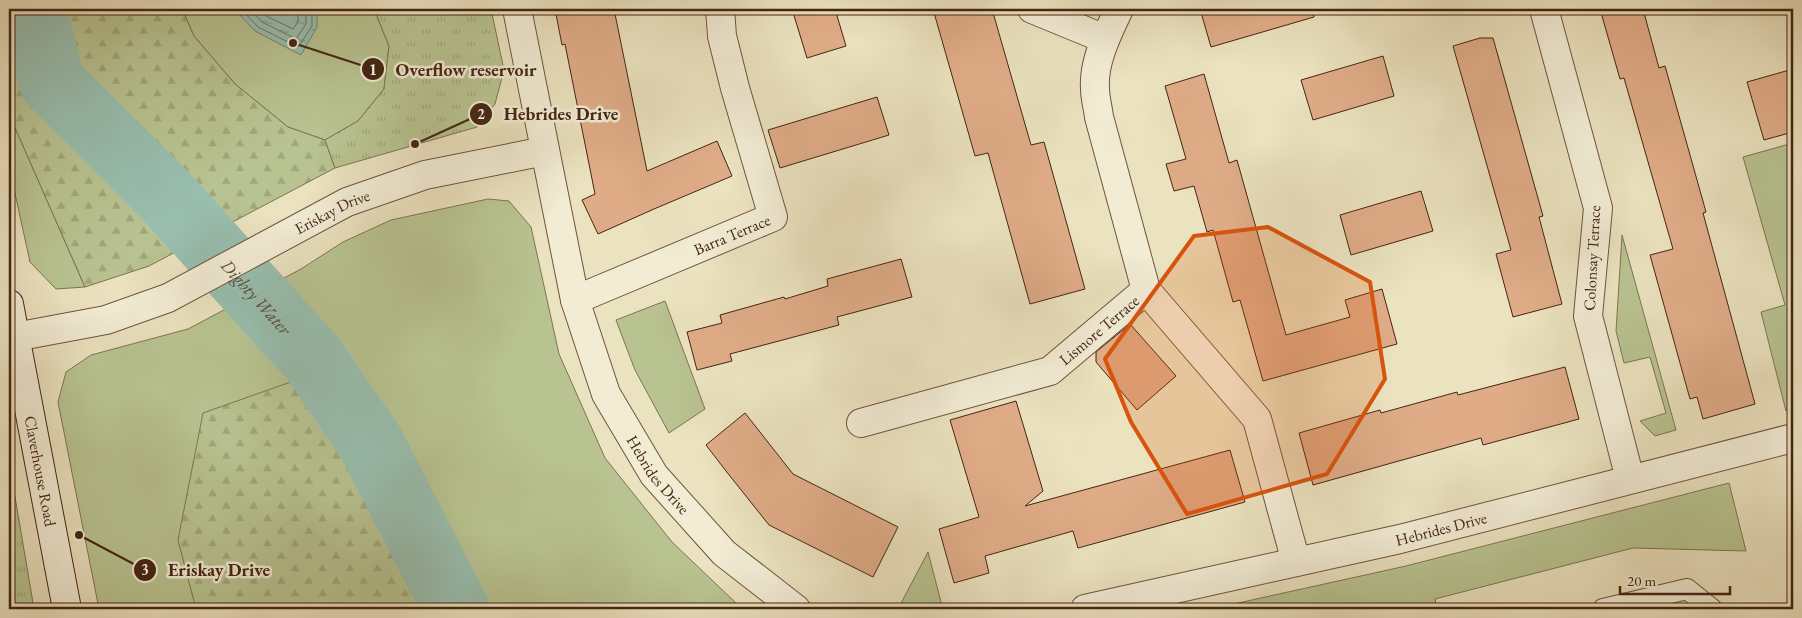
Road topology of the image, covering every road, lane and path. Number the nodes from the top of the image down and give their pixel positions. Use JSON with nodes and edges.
{"nodes":[{"id":1,"x":517,"y":9,"type":"edge"},
{"id":2,"x":720,"y":9,"type":"edge"},
{"id":3,"x":1032,"y":9,"type":"edge"},
{"id":4,"x":1119,"y":9,"type":"edge"},
{"id":5,"x":1544,"y":9,"type":"edge"},
{"id":6,"x":1105,"y":39,"type":"junction"},
{"id":7,"x":545,"y":151,"type":"junction"},
{"id":8,"x":1146,"y":290,"type":"junction"},
{"id":9,"x":575,"y":300,"type":"junction"},
{"id":10,"x":9,"y":304,"type":"edge"},
{"id":11,"x":15,"y":337,"type":"junction"},
{"id":12,"x":861,"y":423,"type":"dead end"},
{"id":13,"x":1793,"y":438,"type":"edge"},
{"id":14,"x":1630,"y":479,"type":"junction"},
{"id":15,"x":1296,"y":562,"type":"junction"},
{"id":16,"x":1612,"y":608,"type":"edge"},
{"id":17,"x":67,"y":609,"type":"edge"},
{"id":18,"x":796,"y":609,"type":"edge"},
{"id":19,"x":1085,"y":609,"type":"edge"},
{"id":20,"x":1712,"y":609,"type":"edge"}],
"edges":[{"from":1,"to":7,"type":"street","name":"Hebrides Drive"},
{"from":2,"to":9,"type":"street","name":"Barra Terrace"},
{"from":3,"to":6,"type":"street"},
{"from":4,"to":6,"type":"street"},
{"from":5,"to":14,"type":"street","name":"Colonsay Terrace"},
{"from":6,"to":8,"type":"street"},
{"from":7,"to":9,"type":"street","name":"Hebrides Drive"},
{"from":7,"to":11,"type":"street","name":"Eriskay Drive"},
{"from":8,"to":12,"type":"street","name":"Lismore Terrace"},
{"from":8,"to":15,"type":"street","name":"Lismore Terrace"},
{"from":9,"to":18,"type":"street","name":"Hebrides Drive"},
{"from":10,"to":11,"type":"street","name":"Claverhouse Road"},
{"from":11,"to":17,"type":"street","name":"Claverhouse Road"},
{"from":13,"to":14,"type":"street","name":"Hebrides Drive"},
{"from":14,"to":15,"type":"street","name":"Hebrides Drive"},
{"from":15,"to":19,"type":"street","name":"Hebrides Drive"},
{"from":16,"to":20,"type":"lane"}]}
